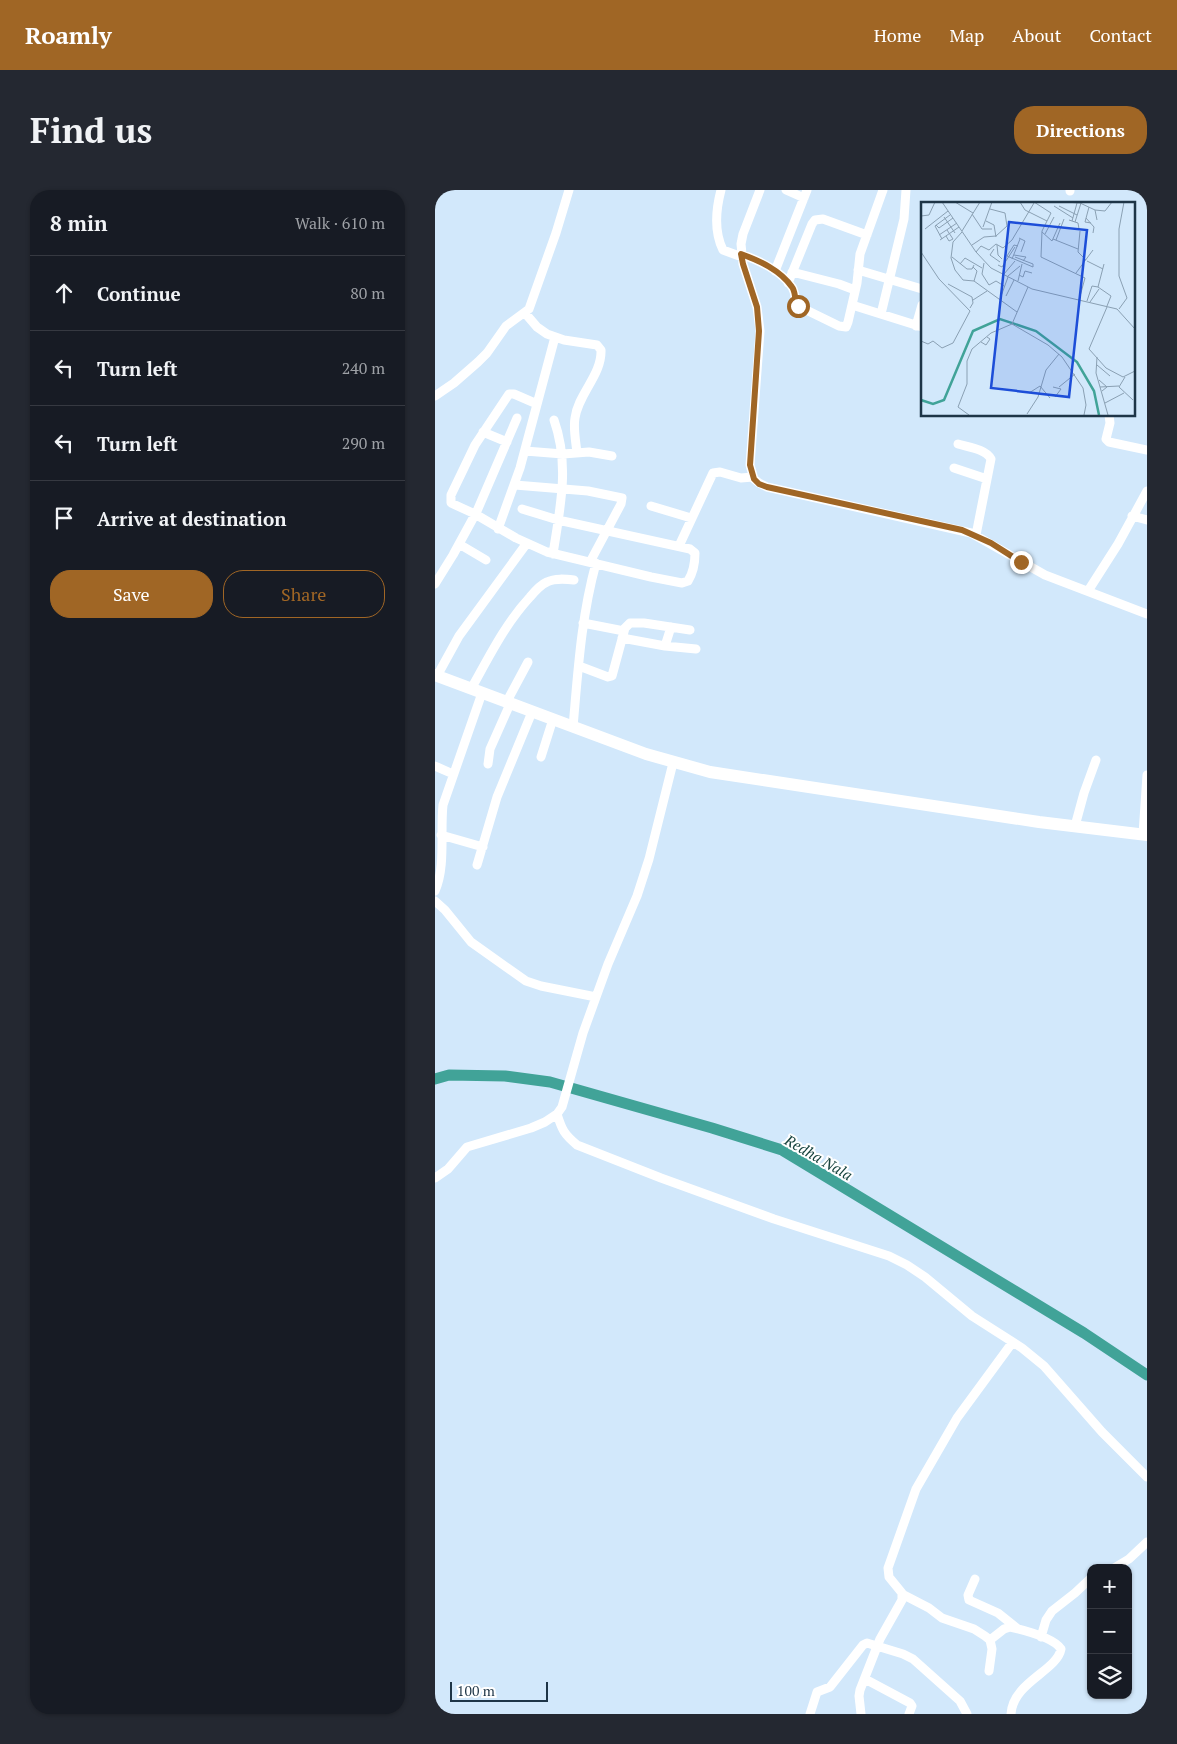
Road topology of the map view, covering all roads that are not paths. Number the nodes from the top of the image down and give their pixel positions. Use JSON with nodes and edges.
{"nodes":[{"id":1,"x":569,"y":190,"type":"edge"},
{"id":2,"x":721,"y":190,"type":"edge"},
{"id":3,"x":760,"y":190,"type":"edge"},
{"id":4,"x":786,"y":190,"type":"edge"},
{"id":5,"x":883,"y":190,"type":"edge"},
{"id":6,"x":906,"y":190,"type":"edge"},
{"id":7,"x":805,"y":194,"type":"edge"},
{"id":8,"x":867,"y":235,"type":"junction"},
{"id":9,"x":742,"y":256,"type":"junction"},
{"id":10,"x":858,"y":270,"type":"junction"},
{"id":11,"x":775,"y":271,"type":"junction"},
{"id":12,"x":792,"y":272,"type":"junction"},
{"id":13,"x":889,"y":278,"type":"junction"},
{"id":14,"x":787,"y":282,"type":"junction"},
{"id":15,"x":921,"y":287,"type":"edge"},
{"id":16,"x":855,"y":290,"type":"junction"},
{"id":17,"x":852,"y":305,"type":"junction"},
{"id":18,"x":921,"y":312,"type":"edge"},
{"id":19,"x":525,"y":313,"type":"junction"},
{"id":20,"x":881,"y":314,"type":"junction"},
{"id":21,"x":919,"y":327,"type":"edge"},
{"id":22,"x":555,"y":337,"type":"junction"},
{"id":23,"x":435,"y":396,"type":"edge"},
{"id":24,"x":537,"y":404,"type":"junction"},
{"id":25,"x":1109,"y":416,"type":"edge"},
{"id":26,"x":517,"y":418,"type":"dead end"},
{"id":27,"x":554,"y":420,"type":"dead end"},
{"id":28,"x":483,"y":432,"type":"junction"},
{"id":29,"x":507,"y":442,"type":"junction"},
{"id":30,"x":958,"y":444,"type":"dead end"},
{"id":31,"x":1147,"y":450,"type":"edge"},
{"id":32,"x":525,"y":451,"type":"junction"},
{"id":33,"x":577,"y":453,"type":"junction"},
{"id":34,"x":563,"y":454,"type":"junction"},
{"id":35,"x":612,"y":456,"type":"dead end"},
{"id":36,"x":953,"y":468,"type":"dead end"},
{"id":37,"x":753,"y":477,"type":"junction"},
{"id":38,"x":987,"y":479,"type":"junction"},
{"id":39,"x":515,"y":485,"type":"junction"},
{"id":40,"x":563,"y":489,"type":"junction"},
{"id":41,"x":1147,"y":491,"type":"edge"},
{"id":42,"x":651,"y":506,"type":"dead end"},
{"id":43,"x":522,"y":509,"type":"dead end"},
{"id":44,"x":475,"y":514,"type":"junction"},
{"id":45,"x":1132,"y":516,"type":"junction"},
{"id":46,"x":691,"y":518,"type":"junction"},
{"id":47,"x":558,"y":520,"type":"junction"},
{"id":48,"x":1147,"y":520,"type":"edge"},
{"id":49,"x":499,"y":529,"type":"junction"},
{"id":50,"x":607,"y":530,"type":"junction"},
{"id":51,"x":976,"y":535,"type":"junction"},
{"id":52,"x":527,"y":543,"type":"junction"},
{"id":53,"x":459,"y":544,"type":"junction"},
{"id":54,"x":679,"y":546,"type":"junction"},
{"id":55,"x":553,"y":554,"type":"junction"},
{"id":56,"x":486,"y":560,"type":"dead end"},
{"id":57,"x":593,"y":563,"type":"junction"},
{"id":58,"x":574,"y":580,"type":"dead end"},
{"id":59,"x":435,"y":584,"type":"edge"},
{"id":60,"x":1088,"y":591,"type":"junction"},
{"id":61,"x":1147,"y":614,"type":"edge"},
{"id":62,"x":583,"y":623,"type":"junction"},
{"id":63,"x":671,"y":627,"type":"junction"},
{"id":64,"x":690,"y":630,"type":"dead end"},
{"id":65,"x":623,"y":634,"type":"junction"},
{"id":66,"x":665,"y":646,"type":"junction"},
{"id":67,"x":696,"y":649,"type":"dead end"},
{"id":68,"x":528,"y":662,"type":"dead end"},
{"id":69,"x":579,"y":666,"type":"junction"},
{"id":70,"x":436,"y":676,"type":"edge"},
{"id":71,"x":477,"y":691,"type":"junction"},
{"id":72,"x":508,"y":703,"type":"junction"},
{"id":73,"x":532,"y":712,"type":"junction"},
{"id":74,"x":553,"y":719,"type":"junction"},
{"id":75,"x":573,"y":727,"type":"junction"},
{"id":76,"x":541,"y":757,"type":"dead end"},
{"id":77,"x":1096,"y":760,"type":"dead end"},
{"id":78,"x":673,"y":763,"type":"junction"},
{"id":79,"x":488,"y":764,"type":"dead end"},
{"id":80,"x":435,"y":766,"type":"edge"},
{"id":81,"x":453,"y":774,"type":"junction"},
{"id":82,"x":1147,"y":775,"type":"edge"},
{"id":83,"x":1075,"y":826,"type":"junction"},
{"id":84,"x":1145,"y":835,"type":"edge"},
{"id":85,"x":441,"y":836,"type":"junction"},
{"id":86,"x":483,"y":847,"type":"junction"},
{"id":87,"x":477,"y":866,"type":"dead end"},
{"id":88,"x":435,"y":891,"type":"edge"},
{"id":89,"x":435,"y":901,"type":"edge"},
{"id":90,"x":596,"y":997,"type":"junction"},
{"id":91,"x":557,"y":1114,"type":"junction"},
{"id":92,"x":435,"y":1178,"type":"edge"},
{"id":93,"x":1012,"y":1342,"type":"junction"},
{"id":94,"x":1147,"y":1476,"type":"edge"},
{"id":95,"x":1147,"y":1542,"type":"edge"},
{"id":96,"x":1121,"y":1564,"type":"edge"},
{"id":97,"x":975,"y":1579,"type":"dead end"},
{"id":98,"x":1087,"y":1582,"type":"edge"},
{"id":99,"x":902,"y":1594,"type":"junction"},
{"id":100,"x":1018,"y":1629,"type":"junction"},
{"id":101,"x":1041,"y":1637,"type":"junction"},
{"id":102,"x":990,"y":1640,"type":"junction"},
{"id":103,"x":877,"y":1645,"type":"junction"},
{"id":104,"x":989,"y":1671,"type":"dead end"},
{"id":105,"x":865,"y":1679,"type":"junction"},
{"id":106,"x":810,"y":1714,"type":"edge"},
{"id":107,"x":861,"y":1714,"type":"edge"},
{"id":108,"x":909,"y":1714,"type":"edge"},
{"id":109,"x":967,"y":1714,"type":"edge"},
{"id":110,"x":1011,"y":1714,"type":"edge"}],
"edges":[{"from":1,"to":19,"type":"street"},
{"from":2,"to":9,"type":"street"},
{"from":3,"to":9,"type":"street"},
{"from":4,"to":7,"type":"street"},
{"from":5,"to":8,"type":"street"},
{"from":6,"to":13,"type":"street"},
{"from":7,"to":11,"type":"street"},
{"from":8,"to":10,"type":"street"},
{"from":8,"to":12,"type":"street"},
{"from":9,"to":11,"type":"street"},
{"from":9,"to":37,"type":"street"},
{"from":10,"to":13,"type":"street"},
{"from":10,"to":16,"type":"street"},
{"from":11,"to":14,"type":"street"},
{"from":12,"to":14,"type":"street"},
{"from":12,"to":16,"type":"street"},
{"from":13,"to":15,"type":"street"},
{"from":13,"to":20,"type":"street"},
{"from":14,"to":17,"type":"street"},
{"from":16,"to":17,"type":"street"},
{"from":17,"to":20,"type":"street"},
{"from":18,"to":21,"type":"street"},
{"from":19,"to":22,"type":"street"},
{"from":19,"to":23,"type":"street"},
{"from":20,"to":21,"type":"street"},
{"from":22,"to":24,"type":"street"},
{"from":22,"to":33,"type":"street"},
{"from":24,"to":28,"type":"street"},
{"from":24,"to":32,"type":"street"},
{"from":25,"to":31,"type":"street"},
{"from":26,"to":29,"type":"street"},
{"from":27,"to":34,"type":"street"},
{"from":28,"to":29,"type":"street"},
{"from":28,"to":44,"type":"street"},
{"from":29,"to":44,"type":"street"},
{"from":30,"to":38,"type":"street"},
{"from":32,"to":34,"type":"street"},
{"from":32,"to":39,"type":"street"},
{"from":33,"to":34,"type":"street"},
{"from":33,"to":35,"type":"street"},
{"from":34,"to":40,"type":"street"},
{"from":36,"to":38,"type":"street"},
{"from":37,"to":46,"type":"street"},
{"from":37,"to":51,"type":"street"},
{"from":38,"to":51,"type":"street"},
{"from":39,"to":40,"type":"street"},
{"from":39,"to":49,"type":"street"},
{"from":40,"to":47,"type":"street"},
{"from":40,"to":50,"type":"street"},
{"from":41,"to":45,"type":"street"},
{"from":42,"to":46,"type":"street"},
{"from":43,"to":47,"type":"street"},
{"from":44,"to":49,"type":"street"},
{"from":44,"to":53,"type":"street"},
{"from":45,"to":48,"type":"street"},
{"from":45,"to":60,"type":"street"},
{"from":46,"to":54,"type":"street"},
{"from":47,"to":50,"type":"street"},
{"from":47,"to":55,"type":"street"},
{"from":49,"to":52,"type":"street"},
{"from":50,"to":54,"type":"street"},
{"from":50,"to":57,"type":"street"},
{"from":51,"to":60,"type":"street"},
{"from":52,"to":55,"type":"street"},
{"from":52,"to":70,"type":"street"},
{"from":53,"to":56,"type":"street"},
{"from":53,"to":59,"type":"street"},
{"from":54,"to":57,"type":"street"},
{"from":55,"to":57,"type":"street"},
{"from":57,"to":62,"type":"street"},
{"from":58,"to":71,"type":"street"},
{"from":60,"to":61,"type":"street"},
{"from":62,"to":65,"type":"street"},
{"from":62,"to":69,"type":"street"},
{"from":63,"to":64,"type":"street"},
{"from":63,"to":65,"type":"street"},
{"from":63,"to":66,"type":"street"},
{"from":65,"to":66,"type":"street"},
{"from":65,"to":69,"type":"street"},
{"from":66,"to":67,"type":"street"},
{"from":68,"to":72,"type":"street"},
{"from":69,"to":75,"type":"street"},
{"from":70,"to":71,"type":"highway"},
{"from":71,"to":72,"type":"highway"},
{"from":71,"to":81,"type":"street"},
{"from":72,"to":73,"type":"highway"},
{"from":72,"to":79,"type":"street"},
{"from":73,"to":74,"type":"highway"},
{"from":73,"to":86,"type":"street"},
{"from":74,"to":75,"type":"highway"},
{"from":74,"to":76,"type":"street"},
{"from":75,"to":78,"type":"highway"},
{"from":77,"to":83,"type":"street"},
{"from":78,"to":83,"type":"highway"},
{"from":78,"to":90,"type":"street"},
{"from":80,"to":81,"type":"street"},
{"from":81,"to":85,"type":"street"},
{"from":82,"to":84,"type":"street"},
{"from":83,"to":84,"type":"highway"},
{"from":85,"to":86,"type":"street"},
{"from":85,"to":88,"type":"street"},
{"from":86,"to":87,"type":"street"},
{"from":89,"to":90,"type":"street"},
{"from":90,"to":91,"type":"street"},
{"from":91,"to":92,"type":"street"},
{"from":91,"to":93,"type":"street"},
{"from":93,"to":94,"type":"street"},
{"from":93,"to":99,"type":"street"},
{"from":95,"to":96,"type":"street"},
{"from":97,"to":100,"type":"street"},
{"from":98,"to":101,"type":"street"},
{"from":99,"to":102,"type":"street"},
{"from":99,"to":103,"type":"street"},
{"from":100,"to":101,"type":"street"},
{"from":100,"to":102,"type":"street"},
{"from":101,"to":110,"type":"street"},
{"from":102,"to":104,"type":"street"},
{"from":103,"to":105,"type":"street"},
{"from":103,"to":106,"type":"street"},
{"from":103,"to":109,"type":"street"},
{"from":105,"to":107,"type":"street"},
{"from":105,"to":108,"type":"street"}]}
